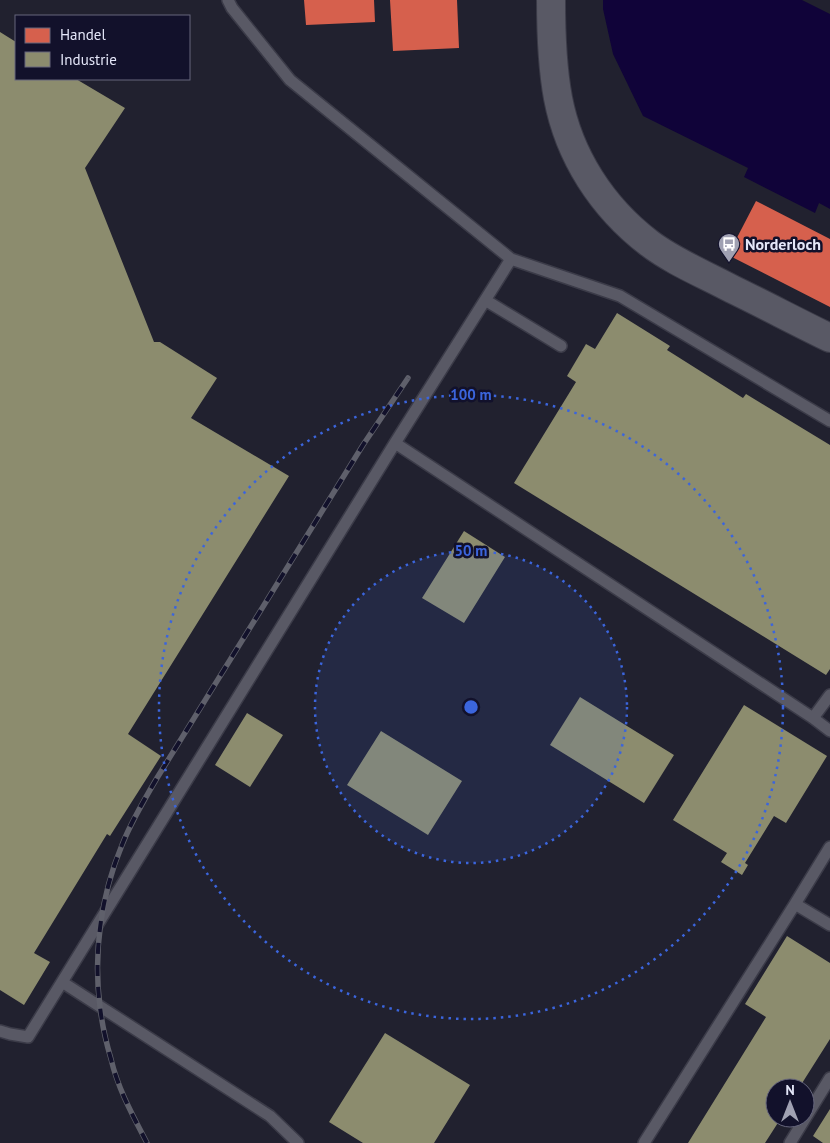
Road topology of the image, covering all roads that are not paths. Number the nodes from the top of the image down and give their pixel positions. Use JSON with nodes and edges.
{"nodes":[{"id":1,"x":228,"y":0,"type":"edge"},
{"id":2,"x":551,"y":0,"type":"edge"},
{"id":3,"x":512,"y":259,"type":"junction"},
{"id":4,"x":485,"y":300,"type":"junction"},
{"id":5,"x":830,"y":338,"type":"edge"},
{"id":6,"x":561,"y":346,"type":"dead end"},
{"id":7,"x":830,"y":421,"type":"edge"},
{"id":8,"x":395,"y":443,"type":"junction"},
{"id":9,"x":830,"y":695,"type":"edge"},
{"id":10,"x":813,"y":718,"type":"junction"},
{"id":11,"x":830,"y":731,"type":"edge"},
{"id":12,"x":830,"y":848,"type":"edge"},
{"id":13,"x":795,"y":904,"type":"junction"},
{"id":14,"x":830,"y":925,"type":"edge"},
{"id":15,"x":62,"y":982,"type":"junction"},
{"id":16,"x":0,"y":1031,"type":"edge"},
{"id":17,"x":830,"y":1078,"type":"edge"},
{"id":18,"x":298,"y":1143,"type":"edge"},
{"id":19,"x":644,"y":1143,"type":"edge"},
{"id":20,"x":790,"y":1143,"type":"edge"}],
"edges":[{"from":1,"to":3,"type":"lane"},
{"from":2,"to":5,"type":"street"},
{"from":3,"to":4,"type":"lane"},
{"from":3,"to":7,"type":"lane"},
{"from":4,"to":6,"type":"lane"},
{"from":4,"to":8,"type":"lane"},
{"from":8,"to":10,"type":"lane"},
{"from":8,"to":15,"type":"lane"},
{"from":9,"to":10,"type":"lane"},
{"from":10,"to":11,"type":"lane"},
{"from":12,"to":13,"type":"lane"},
{"from":13,"to":14,"type":"lane"},
{"from":13,"to":19,"type":"lane"},
{"from":15,"to":16,"type":"lane"},
{"from":15,"to":18,"type":"lane"},
{"from":17,"to":20,"type":"lane"}]}
